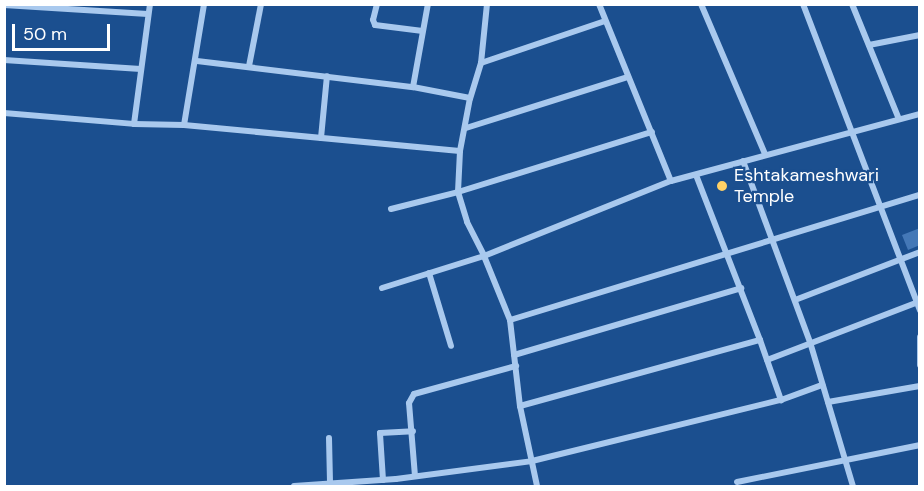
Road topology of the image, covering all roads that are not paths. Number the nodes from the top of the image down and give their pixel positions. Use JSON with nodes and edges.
{"nodes":[{"id":1,"x":150,"y":4,"type":"edge"},
{"id":2,"x":204,"y":4,"type":"edge"},
{"id":3,"x":261,"y":4,"type":"edge"},
{"id":4,"x":428,"y":4,"type":"edge"},
{"id":5,"x":487,"y":4,"type":"edge"},
{"id":6,"x":599,"y":4,"type":"edge"},
{"id":7,"x":701,"y":4,"type":"edge"},
{"id":8,"x":803,"y":4,"type":"edge"},
{"id":9,"x":852,"y":4,"type":"edge"},
{"id":10,"x":4,"y":5,"type":"edge"},
{"id":11,"x":376,"y":5,"type":"edge"},
{"id":12,"x":34,"y":6,"type":"edge"},
{"id":13,"x":101,"y":8,"type":"edge"},
{"id":14,"x":148,"y":14,"type":"junction"},
{"id":15,"x":605,"y":21,"type":"junction"},
{"id":16,"x":423,"y":31,"type":"junction"},
{"id":17,"x":920,"y":34,"type":"edge"},
{"id":18,"x":869,"y":45,"type":"junction"},
{"id":19,"x":4,"y":60,"type":"edge"},
{"id":20,"x":197,"y":60,"type":"junction"},
{"id":21,"x":481,"y":63,"type":"junction"},
{"id":22,"x":249,"y":66,"type":"junction"},
{"id":23,"x":141,"y":69,"type":"junction"},
{"id":24,"x":327,"y":76,"type":"junction"},
{"id":25,"x":628,"y":77,"type":"junction"},
{"id":26,"x":413,"y":87,"type":"junction"},
{"id":27,"x":470,"y":98,"type":"junction"},
{"id":28,"x":4,"y":113,"type":"edge"},
{"id":29,"x":920,"y":114,"type":"edge"},
{"id":30,"x":899,"y":119,"type":"junction"},
{"id":31,"x":134,"y":124,"type":"junction"},
{"id":32,"x":184,"y":124,"type":"junction"},
{"id":33,"x":466,"y":128,"type":"junction"},
{"id":34,"x":853,"y":131,"type":"junction"},
{"id":35,"x":652,"y":132,"type":"junction"},
{"id":36,"x":321,"y":138,"type":"junction"},
{"id":37,"x":460,"y":151,"type":"junction"},
{"id":38,"x":765,"y":154,"type":"junction"},
{"id":39,"x":743,"y":161,"type":"junction"},
{"id":40,"x":696,"y":174,"type":"junction"},
{"id":41,"x":671,"y":181,"type":"junction"},
{"id":42,"x":458,"y":192,"type":"junction"},
{"id":43,"x":920,"y":195,"type":"edge"},
{"id":44,"x":880,"y":207,"type":"junction"},
{"id":45,"x":391,"y":209,"type":"dead end"},
{"id":46,"x":770,"y":239,"type":"junction"},
{"id":47,"x":920,"y":252,"type":"edge"},
{"id":48,"x":727,"y":254,"type":"junction"},
{"id":49,"x":484,"y":256,"type":"junction"},
{"id":50,"x":901,"y":259,"type":"junction"},
{"id":51,"x":429,"y":273,"type":"junction"},
{"id":52,"x":382,"y":288,"type":"dead end"},
{"id":53,"x":741,"y":288,"type":"junction"},
{"id":54,"x":795,"y":300,"type":"junction"},
{"id":55,"x":918,"y":302,"type":"edge"},
{"id":56,"x":920,"y":310,"type":"edge"},
{"id":57,"x":510,"y":320,"type":"junction"},
{"id":58,"x":920,"y":337,"type":"edge"},
{"id":59,"x":760,"y":340,"type":"junction"},
{"id":60,"x":810,"y":342,"type":"junction"},
{"id":61,"x":451,"y":346,"type":"dead end"},
{"id":62,"x":514,"y":355,"type":"junction"},
{"id":63,"x":767,"y":360,"type":"junction"},
{"id":64,"x":920,"y":365,"type":"edge"},
{"id":65,"x":516,"y":366,"type":"junction"},
{"id":66,"x":822,"y":386,"type":"junction"},
{"id":67,"x":920,"y":386,"type":"edge"},
{"id":68,"x":781,"y":400,"type":"junction"},
{"id":69,"x":828,"y":402,"type":"junction"},
{"id":70,"x":520,"y":406,"type":"junction"},
{"id":71,"x":413,"y":431,"type":"junction"},
{"id":72,"x":329,"y":438,"type":"dead end"},
{"id":73,"x":920,"y":445,"type":"edge"},
{"id":74,"x":846,"y":458,"type":"junction"},
{"id":75,"x":532,"y":461,"type":"junction"},
{"id":76,"x":416,"y":476,"type":"junction"},
{"id":77,"x":383,"y":480,"type":"junction"},
{"id":78,"x":737,"y":482,"type":"dead end"},
{"id":79,"x":330,"y":483,"type":"junction"},
{"id":80,"x":396,"y":483,"type":"edge"},
{"id":81,"x":294,"y":486,"type":"edge"},
{"id":82,"x":537,"y":486,"type":"edge"},
{"id":83,"x":853,"y":486,"type":"edge"}],
"edges":[{"from":1,"to":14,"type":"street"},
{"from":2,"to":20,"type":"street"},
{"from":3,"to":22,"type":"street"},
{"from":4,"to":16,"type":"street"},
{"from":5,"to":21,"type":"street"},
{"from":6,"to":15,"type":"street"},
{"from":7,"to":38,"type":"street"},
{"from":8,"to":34,"type":"street"},
{"from":9,"to":18,"type":"street"},
{"from":10,"to":12,"type":"street"},
{"from":11,"to":16,"type":"street"},
{"from":12,"to":13,"type":"street"},
{"from":13,"to":14,"type":"street"},
{"from":14,"to":23,"type":"street"},
{"from":15,"to":21,"type":"street"},
{"from":15,"to":25,"type":"street"},
{"from":16,"to":26,"type":"street"},
{"from":17,"to":18,"type":"street"},
{"from":18,"to":30,"type":"street"},
{"from":19,"to":23,"type":"street"},
{"from":20,"to":22,"type":"street"},
{"from":20,"to":32,"type":"street"},
{"from":21,"to":27,"type":"street"},
{"from":22,"to":24,"type":"street"},
{"from":23,"to":31,"type":"street"},
{"from":24,"to":26,"type":"street"},
{"from":24,"to":36,"type":"street"},
{"from":25,"to":33,"type":"street"},
{"from":25,"to":35,"type":"street"},
{"from":26,"to":27,"type":"street"},
{"from":27,"to":33,"type":"street"},
{"from":28,"to":31,"type":"street"},
{"from":29,"to":30,"type":"street"},
{"from":30,"to":34,"type":"street"},
{"from":31,"to":32,"type":"street"},
{"from":32,"to":36,"type":"street"},
{"from":33,"to":37,"type":"street"},
{"from":34,"to":38,"type":"street"},
{"from":34,"to":44,"type":"street"},
{"from":35,"to":41,"type":"street"},
{"from":35,"to":42,"type":"street"},
{"from":36,"to":37,"type":"street"},
{"from":37,"to":42,"type":"street"},
{"from":38,"to":39,"type":"street"},
{"from":39,"to":40,"type":"street"},
{"from":39,"to":46,"type":"street"},
{"from":40,"to":41,"type":"street"},
{"from":40,"to":48,"type":"street"},
{"from":41,"to":49,"type":"street"},
{"from":42,"to":45,"type":"street"},
{"from":42,"to":49,"type":"street"},
{"from":43,"to":44,"type":"street"},
{"from":44,"to":46,"type":"street"},
{"from":44,"to":50,"type":"street"},
{"from":46,"to":48,"type":"street"},
{"from":46,"to":54,"type":"street"},
{"from":47,"to":50,"type":"street"},
{"from":48,"to":53,"type":"street"},
{"from":48,"to":57,"type":"street"},
{"from":49,"to":51,"type":"street"},
{"from":49,"to":57,"type":"street"},
{"from":50,"to":54,"type":"street"},
{"from":50,"to":55,"type":"street"},
{"from":51,"to":52,"type":"street"},
{"from":51,"to":61,"type":"street"},
{"from":53,"to":59,"type":"street"},
{"from":53,"to":62,"type":"street"},
{"from":54,"to":60,"type":"street"},
{"from":55,"to":56,"type":"street"},
{"from":55,"to":60,"type":"street"},
{"from":57,"to":62,"type":"street"},
{"from":58,"to":64,"type":"street"},
{"from":59,"to":63,"type":"street"},
{"from":59,"to":70,"type":"street"},
{"from":60,"to":63,"type":"street"},
{"from":60,"to":66,"type":"street"},
{"from":62,"to":65,"type":"street"},
{"from":63,"to":68,"type":"street"},
{"from":65,"to":70,"type":"street"},
{"from":65,"to":71,"type":"street"},
{"from":66,"to":68,"type":"street"},
{"from":66,"to":69,"type":"street"},
{"from":67,"to":69,"type":"street"},
{"from":68,"to":75,"type":"street"},
{"from":69,"to":74,"type":"street"},
{"from":70,"to":75,"type":"street"},
{"from":71,"to":76,"type":"street"},
{"from":71,"to":77,"type":"street"},
{"from":72,"to":79,"type":"street"},
{"from":73,"to":74,"type":"street"},
{"from":74,"to":78,"type":"street"},
{"from":74,"to":83,"type":"street"},
{"from":75,"to":76,"type":"street"},
{"from":75,"to":82,"type":"street"},
{"from":76,"to":80,"type":"street"},
{"from":77,"to":79,"type":"street"},
{"from":77,"to":80,"type":"street"},
{"from":79,"to":81,"type":"street"}]}
